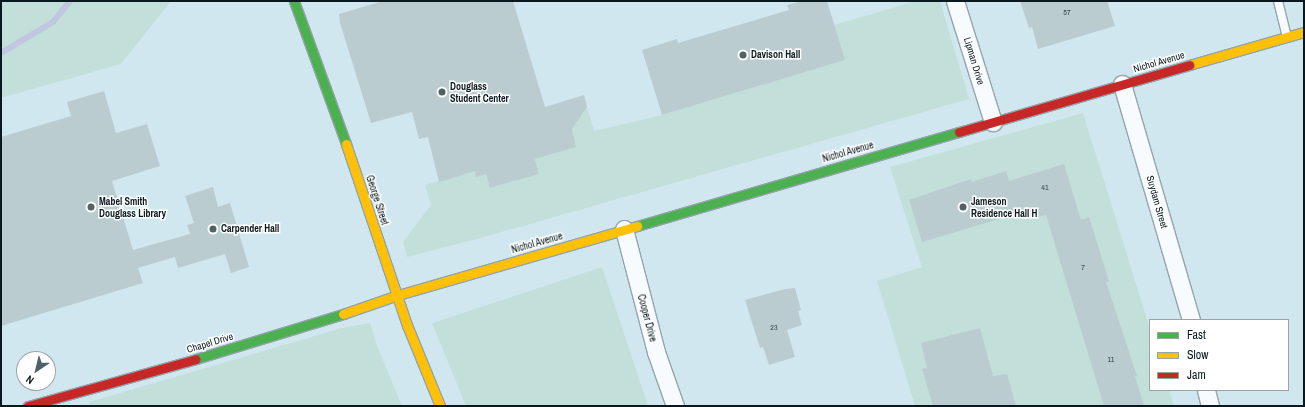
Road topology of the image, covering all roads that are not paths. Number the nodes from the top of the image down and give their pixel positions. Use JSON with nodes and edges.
{"nodes":[{"id":1,"x":294,"y":1,"type":"edge"},
{"id":2,"x":955,"y":1,"type":"edge"},
{"id":3,"x":1278,"y":1,"type":"edge"},
{"id":4,"x":1304,"y":32,"type":"edge"},
{"id":5,"x":1287,"y":36,"type":"junction"},
{"id":6,"x":1122,"y":84,"type":"junction"},
{"id":7,"x":993,"y":122,"type":"junction"},
{"id":8,"x":624,"y":229,"type":"junction"},
{"id":9,"x":398,"y":295,"type":"junction"},
{"id":10,"x":1191,"y":319,"type":"edge"},
{"id":11,"x":1206,"y":391,"type":"edge"},
{"id":12,"x":28,"y":406,"type":"edge"},
{"id":13,"x":440,"y":406,"type":"edge"},
{"id":14,"x":674,"y":406,"type":"edge"},
{"id":15,"x":1210,"y":406,"type":"edge"}],
"edges":[{"from":1,"to":9,"type":"street","name":"George Street"},
{"from":2,"to":7,"type":"street","name":"Lipman Drive"},
{"from":3,"to":5,"type":"lane"},
{"from":4,"to":5,"type":"street","name":"Nichol Avenue"},
{"from":5,"to":6,"type":"street","name":"Nichol Avenue"},
{"from":6,"to":7,"type":"street","name":"Nichol Avenue"},
{"from":6,"to":10,"type":"street","name":"Suydam Street"},
{"from":7,"to":8,"type":"street","name":"Nichol Avenue"},
{"from":8,"to":9,"type":"street","name":"Nichol Avenue"},
{"from":8,"to":14,"type":"street","name":"Cooper Drive"},
{"from":9,"to":12,"type":"street","name":"Chapel Drive"},
{"from":9,"to":13,"type":"street","name":"George Street"},
{"from":11,"to":15,"type":"street"}]}
